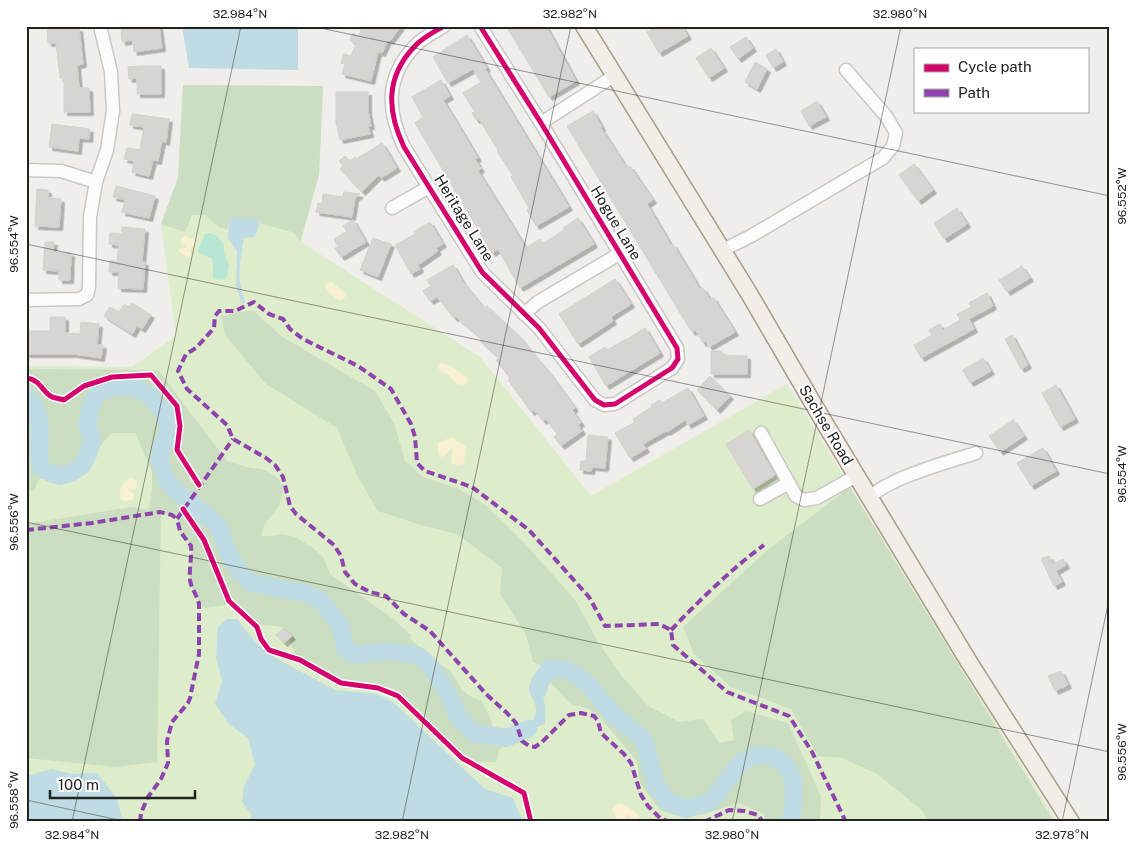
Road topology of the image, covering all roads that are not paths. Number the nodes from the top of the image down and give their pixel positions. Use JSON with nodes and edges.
{"nodes":[{"id":1,"x":100,"y":26,"type":"edge"},
{"id":2,"x":444,"y":26,"type":"edge"},
{"id":3,"x":480,"y":26,"type":"edge"},
{"id":4,"x":584,"y":26,"type":"edge"},
{"id":5,"x":846,"y":70,"type":"dead end"},
{"id":6,"x":614,"y":76,"type":"junction"},
{"id":7,"x":542,"y":123,"type":"junction"},
{"id":8,"x":26,"y":170,"type":"edge"},
{"id":9,"x":96,"y":182,"type":"junction"},
{"id":10,"x":429,"y":186,"type":"junction"},
{"id":11,"x":392,"y":208,"type":"dead end"},
{"id":12,"x":723,"y":250,"type":"junction"},
{"id":13,"x":620,"y":254,"type":"junction"},
{"id":14,"x":26,"y":300,"type":"edge"},
{"id":15,"x":524,"y":314,"type":"junction"},
{"id":16,"x":604,"y":405,"type":"joint"},
{"id":17,"x":761,"y":433,"type":"dead end"},
{"id":18,"x":976,"y":453,"type":"dead end"},
{"id":19,"x":856,"y":476,"type":"junction"},
{"id":20,"x":789,"y":483,"type":"junction"},
{"id":21,"x":870,"y":498,"type":"junction"},
{"id":22,"x":760,"y":499,"type":"dead end"},
{"id":23,"x":1072,"y":822,"type":"edge"}],
"edges":[{"from":1,"to":9,"type":"street"},
{"from":2,"to":10,"type":"street","name":"Heritage Lane"},
{"from":3,"to":7,"type":"street","name":"Hogue Lane"},
{"from":4,"to":6,"type":"main road","name":"Sachse Road"},
{"from":5,"to":12,"type":"street"},
{"from":6,"to":7,"type":"street"},
{"from":6,"to":12,"type":"main road","name":"Sachse Road"},
{"from":7,"to":13,"type":"street","name":"Hogue Lane"},
{"from":8,"to":9,"type":"street"},
{"from":9,"to":14,"type":"street"},
{"from":10,"to":11,"type":"street"},
{"from":10,"to":15,"type":"street","name":"Heritage Lane"},
{"from":12,"to":19,"type":"main road","name":"Sachse Road"},
{"from":13,"to":15,"type":"street"},
{"from":13,"to":16,"type":"street","name":"Hogue Lane"},
{"from":15,"to":16,"type":"street","name":"Heritage Lane"},
{"from":17,"to":20,"type":"street"},
{"from":18,"to":21,"type":"street"},
{"from":19,"to":20,"type":"street"},
{"from":19,"to":21,"type":"main road","name":"Sachse Road"},
{"from":20,"to":22,"type":"street"},
{"from":21,"to":23,"type":"main road","name":"Sachse Road"}]}
